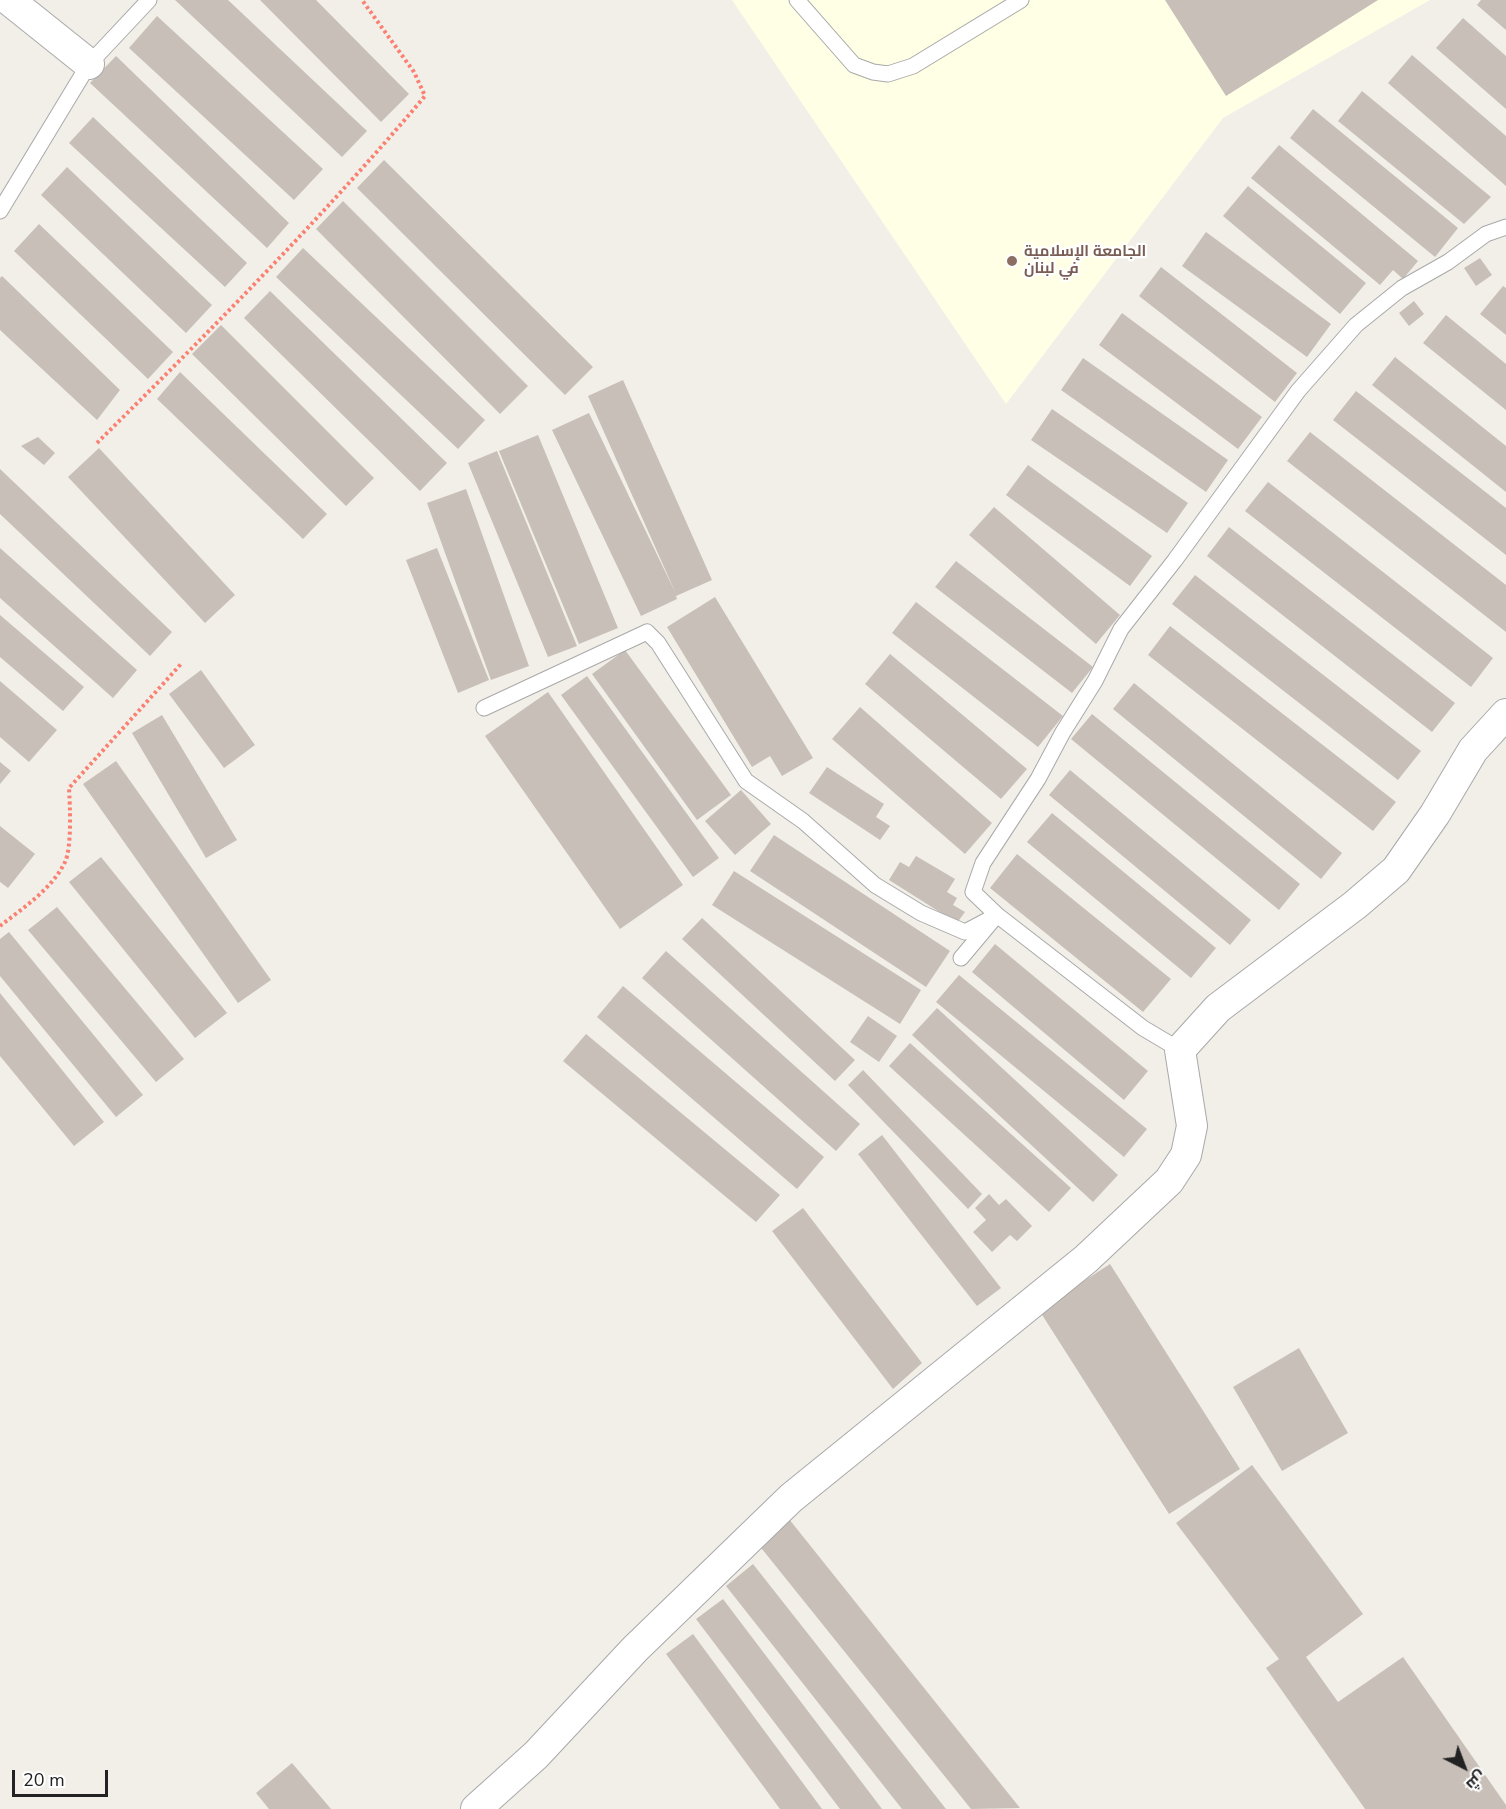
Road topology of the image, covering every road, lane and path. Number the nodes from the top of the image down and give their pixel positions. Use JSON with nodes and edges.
{"nodes":[{"id":1,"x":9,"y":0,"type":"edge"},
{"id":2,"x":149,"y":0,"type":"edge"},
{"id":3,"x":362,"y":0,"type":"edge"},
{"id":4,"x":797,"y":0,"type":"edge"},
{"id":5,"x":1021,"y":0,"type":"edge"},
{"id":6,"x":89,"y":64,"type":"junction"},
{"id":7,"x":0,"y":211,"type":"edge"},
{"id":8,"x":1506,"y":227,"type":"edge"},
{"id":9,"x":97,"y":443,"type":"dead end"},
{"id":10,"x":181,"y":664,"type":"dead end"},
{"id":11,"x":484,"y":708,"type":"dead end"},
{"id":12,"x":1506,"y":714,"type":"edge"},
{"id":13,"x":997,"y":915,"type":"junction"},
{"id":14,"x":0,"y":926,"type":"edge"},
{"id":15,"x":961,"y":958,"type":"dead end"},
{"id":16,"x":1180,"y":1050,"type":"junction"},
{"id":17,"x":476,"y":1809,"type":"edge"}],
"edges":[{"from":1,"to":6,"type":"street"},
{"from":2,"to":6,"type":"lane"},
{"from":3,"to":9,"type":"path"},
{"from":4,"to":5,"type":"lane"},
{"from":6,"to":7,"type":"lane"},
{"from":8,"to":13,"type":"lane"},
{"from":10,"to":14,"type":"path"},
{"from":11,"to":13,"type":"lane"},
{"from":12,"to":16,"type":"street"},
{"from":13,"to":15,"type":"lane"},
{"from":13,"to":16,"type":"lane"},
{"from":16,"to":17,"type":"street"}]}
